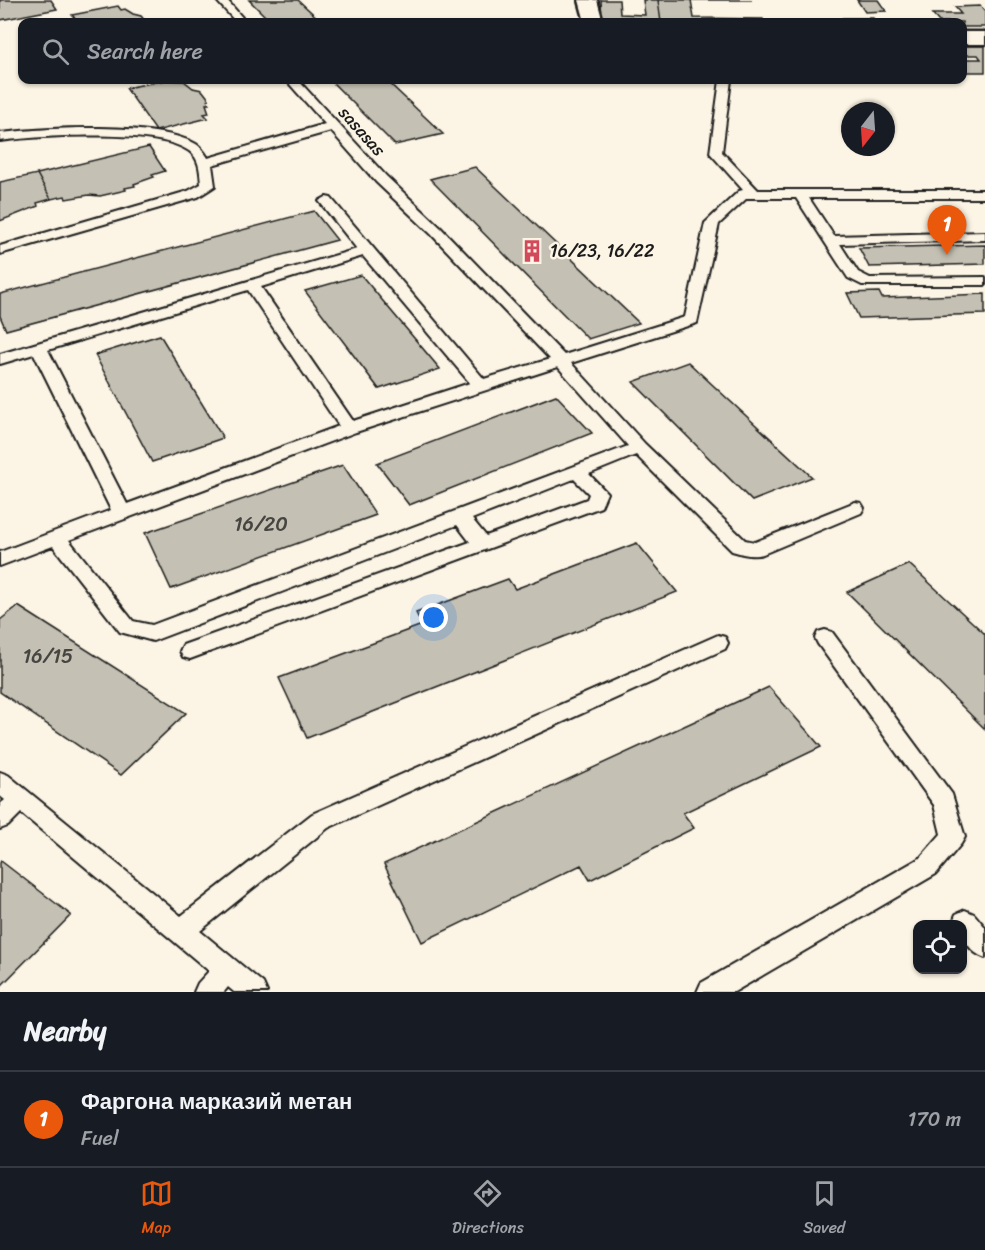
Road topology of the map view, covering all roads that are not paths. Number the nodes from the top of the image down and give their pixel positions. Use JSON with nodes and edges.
{"nodes":[{"id":1,"x":221,"y":0,"type":"edge"},
{"id":2,"x":588,"y":0,"type":"edge"},
{"id":3,"x":237,"y":18,"type":"edge"},
{"id":4,"x":593,"y":18,"type":"edge"},
{"id":5,"x":967,"y":38,"type":"edge"},
{"id":6,"x":985,"y":38,"type":"edge"},
{"id":7,"x":296,"y":84,"type":"edge"},
{"id":8,"x":725,"y":84,"type":"edge"},
{"id":9,"x":333,"y":126,"type":"junction"},
{"id":10,"x":0,"y":137,"type":"edge"},
{"id":11,"x":205,"y":163,"type":"junction"},
{"id":12,"x":754,"y":194,"type":"junction"},
{"id":13,"x":800,"y":194,"type":"junction"},
{"id":14,"x":985,"y":194,"type":"edge"},
{"id":15,"x":326,"y":201,"type":"dead end"},
{"id":16,"x":985,"y":236,"type":"edge"},
{"id":17,"x":830,"y":240,"type":"junction"},
{"id":18,"x":0,"y":250,"type":"edge"},
{"id":19,"x":366,"y":251,"type":"junction"},
{"id":20,"x":985,"y":281,"type":"edge"},
{"id":21,"x":252,"y":285,"type":"junction"},
{"id":22,"x":39,"y":348,"type":"junction"},
{"id":23,"x":0,"y":359,"type":"edge"},
{"id":24,"x":562,"y":362,"type":"junction"},
{"id":25,"x":480,"y":384,"type":"junction"},
{"id":26,"x":349,"y":428,"type":"junction"},
{"id":27,"x":639,"y":448,"type":"junction"},
{"id":28,"x":577,"y":472,"type":"junction"},
{"id":29,"x":855,"y":508,"type":"dead end"},
{"id":30,"x":122,"y":513,"type":"junction"},
{"id":31,"x":460,"y":516,"type":"junction"},
{"id":32,"x":57,"y":537,"type":"junction"},
{"id":33,"x":482,"y":544,"type":"junction"},
{"id":34,"x":2,"y":553,"type":"edge"},
{"id":35,"x":346,"y":560,"type":"junction"},
{"id":36,"x":365,"y":587,"type":"junction"},
{"id":37,"x":216,"y":609,"type":"junction"},
{"id":38,"x":232,"y":636,"type":"junction"},
{"id":39,"x":825,"y":638,"type":"dead end"},
{"id":40,"x":718,"y":643,"type":"dead end"},
{"id":41,"x":190,"y":651,"type":"dead end"},
{"id":42,"x":0,"y":782,"type":"edge"},
{"id":43,"x":21,"y":799,"type":"junction"},
{"id":44,"x":0,"y":819,"type":"edge"},
{"id":45,"x":967,"y":924,"type":"edge"},
{"id":46,"x":181,"y":931,"type":"junction"},
{"id":47,"x":985,"y":946,"type":"edge"},
{"id":48,"x":226,"y":969,"type":"junction"},
{"id":49,"x":207,"y":992,"type":"edge"},
{"id":50,"x":254,"y":992,"type":"edge"},
{"id":51,"x":710,"y":992,"type":"edge"}],
"edges":[{"from":1,"to":3,"type":"lane"},
{"from":2,"to":4,"type":"street"},
{"from":5,"to":6,"type":"street"},
{"from":7,"to":9,"type":"lane","name":"sasasas"},
{"from":8,"to":12,"type":"lane"},
{"from":9,"to":11,"type":"lane"},
{"from":9,"to":24,"type":"lane","name":"sasasas"},
{"from":10,"to":11,"type":"lane"},
{"from":11,"to":18,"type":"lane"},
{"from":12,"to":13,"type":"lane"},
{"from":12,"to":24,"type":"lane"},
{"from":13,"to":14,"type":"lane"},
{"from":13,"to":17,"type":"lane"},
{"from":15,"to":19,"type":"lane"},
{"from":16,"to":17,"type":"lane"},
{"from":17,"to":20,"type":"lane"},
{"from":19,"to":21,"type":"lane"},
{"from":19,"to":25,"type":"lane"},
{"from":21,"to":22,"type":"lane"},
{"from":21,"to":26,"type":"lane"},
{"from":22,"to":23,"type":"lane"},
{"from":22,"to":30,"type":"lane"},
{"from":24,"to":25,"type":"lane"},
{"from":24,"to":27,"type":"lane","name":"sasasas"},
{"from":25,"to":26,"type":"lane"},
{"from":26,"to":30,"type":"lane"},
{"from":27,"to":28,"type":"lane"},
{"from":27,"to":29,"type":"lane","name":"sasasas"},
{"from":28,"to":31,"type":"lane"},
{"from":28,"to":33,"type":"lane"},
{"from":30,"to":32,"type":"lane"},
{"from":31,"to":33,"type":"lane"},
{"from":31,"to":35,"type":"lane"},
{"from":32,"to":34,"type":"lane"},
{"from":32,"to":37,"type":"lane"},
{"from":33,"to":36,"type":"lane"},
{"from":35,"to":36,"type":"lane"},
{"from":35,"to":37,"type":"lane"},
{"from":36,"to":38,"type":"lane"},
{"from":37,"to":38,"type":"lane"},
{"from":38,"to":41,"type":"lane"},
{"from":39,"to":51,"type":"lane"},
{"from":40,"to":46,"type":"lane"},
{"from":42,"to":43,"type":"lane"},
{"from":43,"to":44,"type":"lane"},
{"from":43,"to":46,"type":"lane"},
{"from":45,"to":47,"type":"lane"},
{"from":46,"to":48,"type":"lane"},
{"from":48,"to":49,"type":"lane"},
{"from":48,"to":50,"type":"lane"}]}
